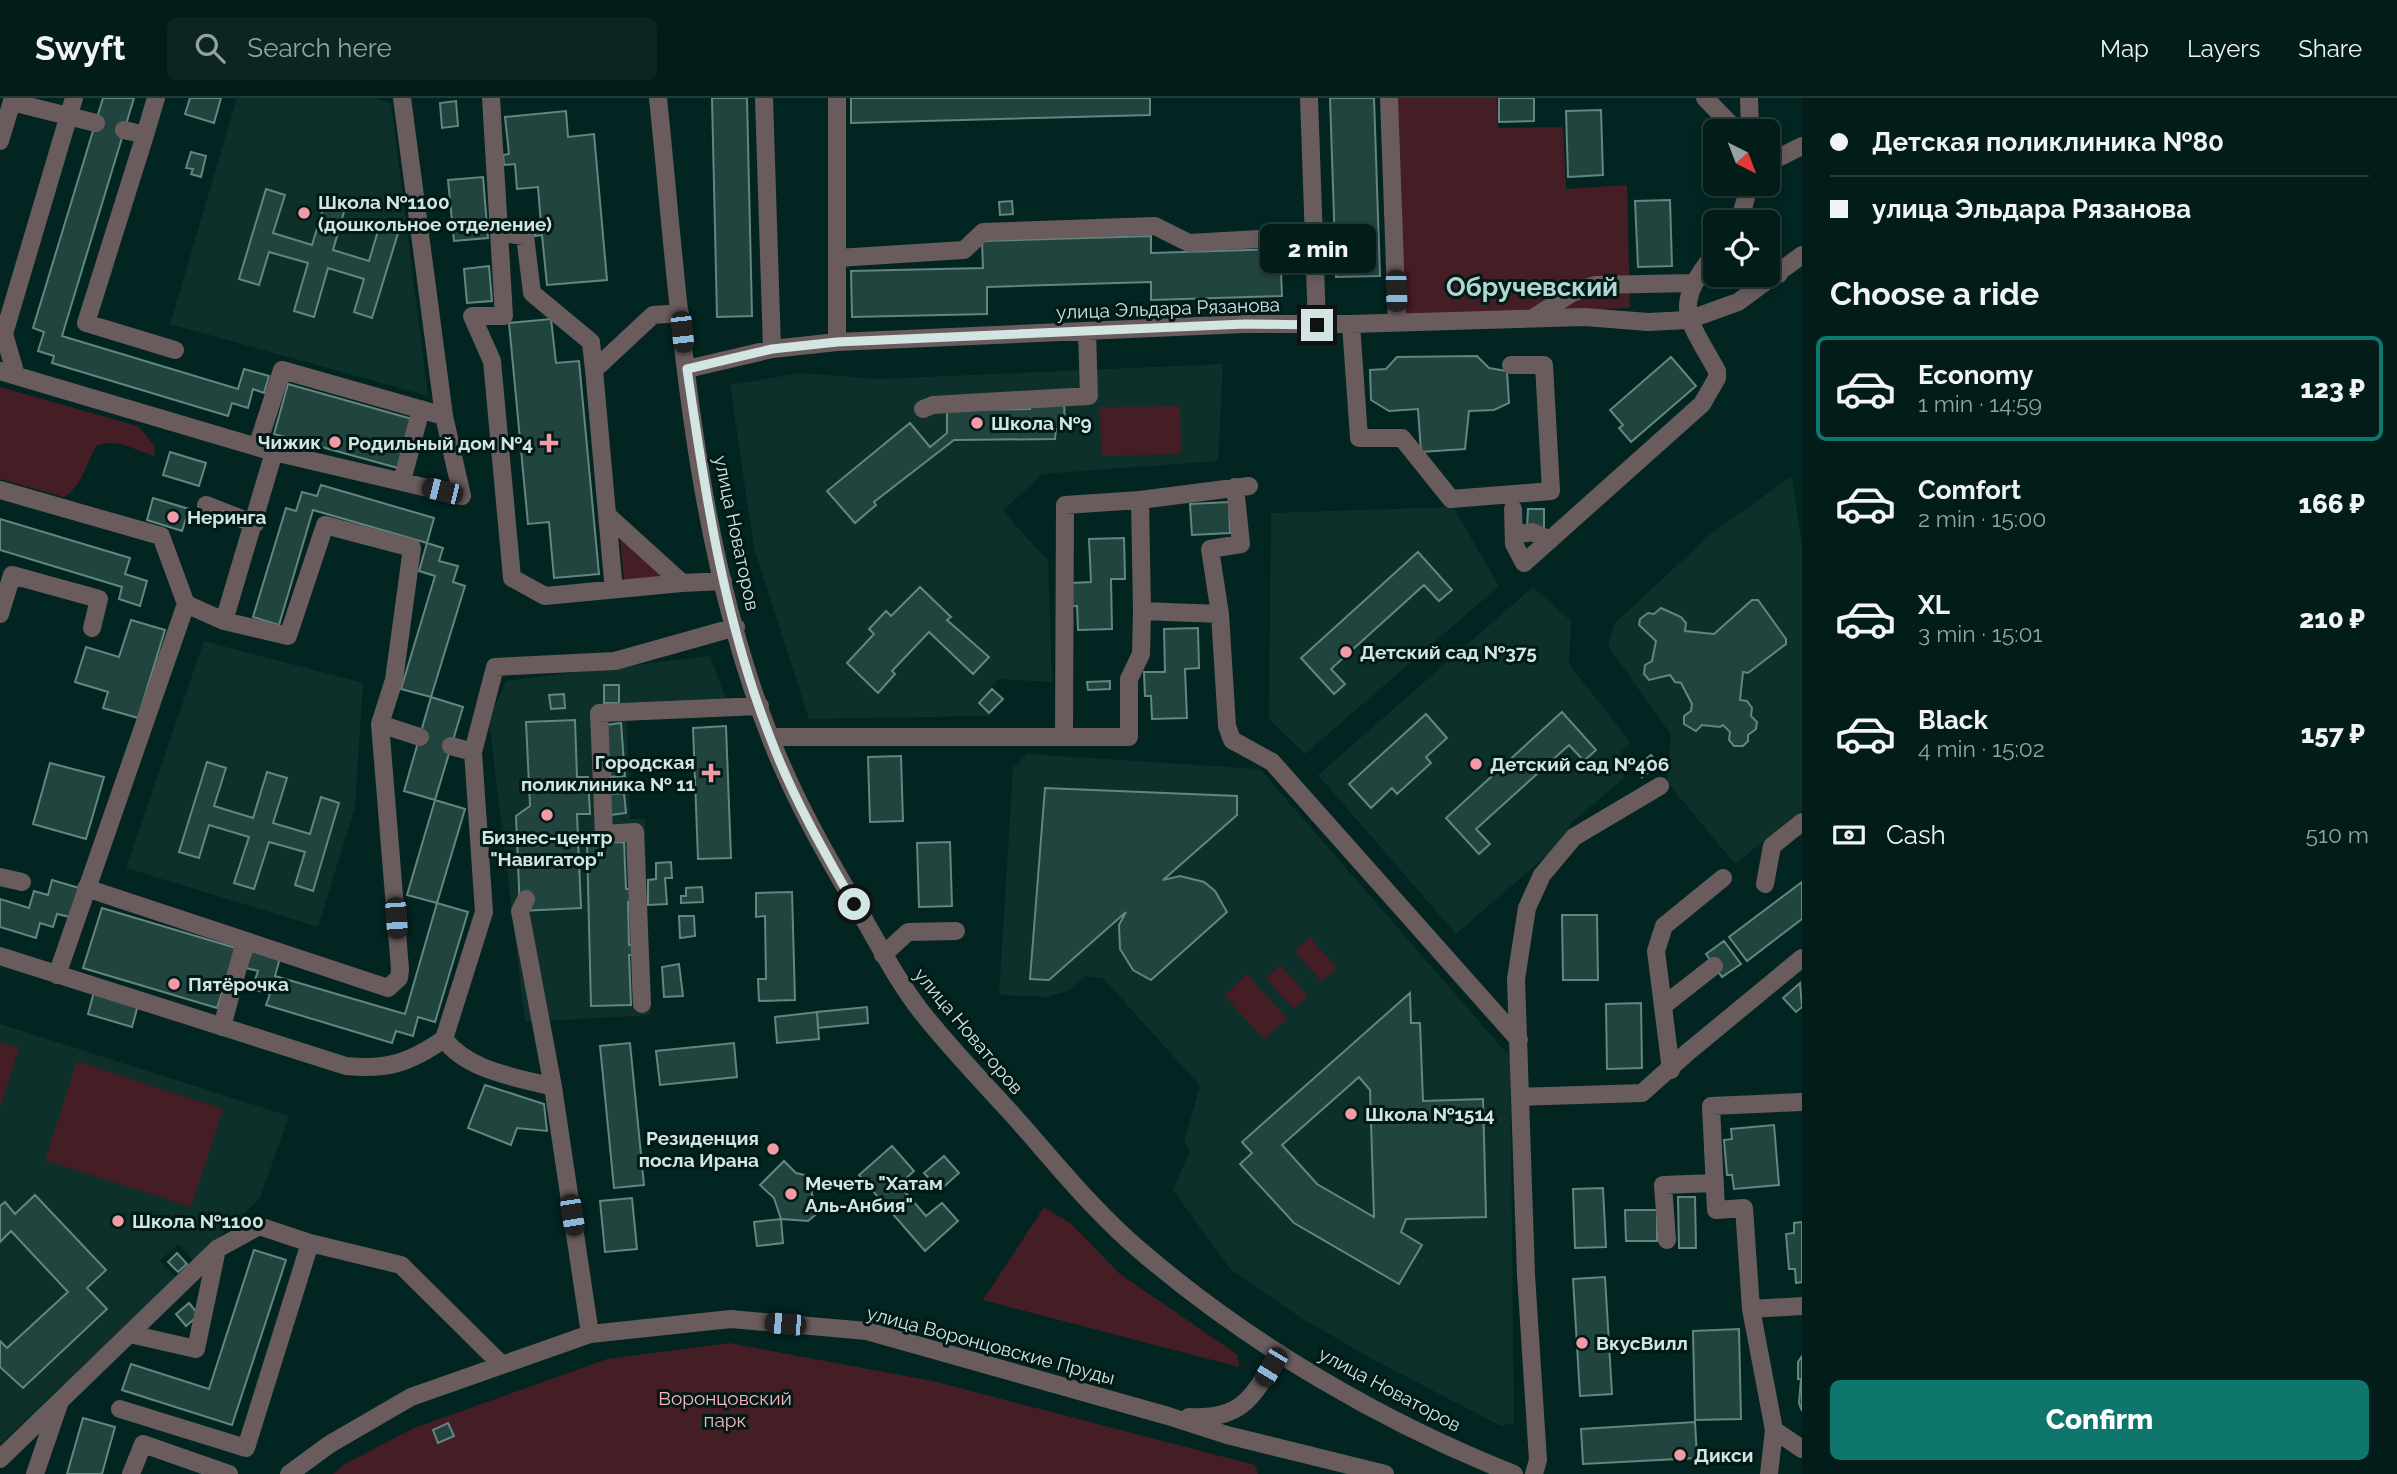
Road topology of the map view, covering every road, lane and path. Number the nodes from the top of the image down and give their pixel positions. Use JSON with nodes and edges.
{"nodes":[{"id":1,"x":74,"y":98,"type":"edge"},
{"id":2,"x":156,"y":98,"type":"edge"},
{"id":3,"x":402,"y":98,"type":"edge"},
{"id":4,"x":491,"y":98,"type":"edge"},
{"id":5,"x":659,"y":98,"type":"edge"},
{"id":6,"x":764,"y":98,"type":"edge"},
{"id":7,"x":837,"y":98,"type":"edge"},
{"id":8,"x":1310,"y":98,"type":"edge"},
{"id":9,"x":1389,"y":98,"type":"edge"},
{"id":10,"x":1705,"y":98,"type":"edge"},
{"id":11,"x":1749,"y":98,"type":"edge"},
{"id":12,"x":13,"y":100,"type":"edge"},
{"id":13,"x":69,"y":116,"type":"junction"},
{"id":14,"x":1725,"y":119,"type":"edge"},
{"id":15,"x":1750,"y":119,"type":"edge"},
{"id":16,"x":96,"y":122,"type":"tunnel mouth"},
{"id":17,"x":124,"y":130,"type":"tunnel mouth"},
{"id":18,"x":145,"y":135,"type":"junction"},
{"id":19,"x":0,"y":141,"type":"edge"},
{"id":20,"x":1802,"y":146,"type":"edge"},
{"id":21,"x":1780,"y":157,"type":"edge"},
{"id":22,"x":499,"y":233,"type":"junction"},
{"id":23,"x":1314,"y":236,"type":"junction"},
{"id":24,"x":1802,"y":255,"type":"edge"},
{"id":25,"x":837,"y":258,"type":"junction"},
{"id":26,"x":1780,"y":264,"type":"edge"},
{"id":27,"x":1703,"y":269,"type":"edge"},
{"id":28,"x":1692,"y":283,"type":"junction"},
{"id":29,"x":1753,"y":287,"type":"edge"},
{"id":30,"x":680,"y":313,"type":"junction"},
{"id":31,"x":1531,"y":319,"type":"junction"},
{"id":32,"x":1688,"y":320,"type":"junction"},
{"id":33,"x":1397,"y":323,"type":"junction"},
{"id":34,"x":1351,"y":324,"type":"junction"},
{"id":35,"x":1317,"y":325,"type":"junction"},
{"id":36,"x":1087,"y":331,"type":"junction"},
{"id":37,"x":839,"y":342,"type":"junction"},
{"id":38,"x":772,"y":349,"type":"junction"},
{"id":39,"x":175,"y":350,"type":"dead end"},
{"id":40,"x":1511,"y":365,"type":"dead end"},
{"id":41,"x":687,"y":369,"type":"junction"},
{"id":42,"x":594,"y":370,"type":"junction"},
{"id":43,"x":8,"y":373,"type":"edge"},
{"id":44,"x":421,"y":409,"type":"junction"},
{"id":45,"x":923,"y":409,"type":"dead end"},
{"id":46,"x":444,"y":416,"type":"junction"},
{"id":47,"x":266,"y":449,"type":"junction"},
{"id":48,"x":402,"y":481,"type":"junction"},
{"id":49,"x":0,"y":490,"type":"edge"},
{"id":50,"x":1140,"y":500,"type":"junction"},
{"id":51,"x":206,"y":505,"type":"dead end"},
{"id":52,"x":1513,"y":509,"type":"dead end"},
{"id":53,"x":607,"y":515,"type":"junction"},
{"id":54,"x":255,"y":524,"type":"junction"},
{"id":55,"x":1514,"y":535,"type":"junction"},
{"id":56,"x":1550,"y":540,"type":"junction"},
{"id":57,"x":614,"y":580,"type":"dead end"},
{"id":58,"x":723,"y":581,"type":"junction"},
{"id":59,"x":682,"y":583,"type":"junction"},
{"id":60,"x":186,"y":604,"type":"junction"},
{"id":61,"x":1142,"y":611,"type":"junction"},
{"id":62,"x":0,"y":614,"type":"edge"},
{"id":63,"x":1220,"y":614,"type":"junction"},
{"id":64,"x":224,"y":621,"type":"junction"},
{"id":65,"x":736,"y":627,"type":"junction"},
{"id":66,"x":92,"y":628,"type":"dead end"},
{"id":67,"x":760,"y":706,"type":"junction"},
{"id":68,"x":380,"y":724,"type":"junction"},
{"id":69,"x":420,"y":737,"type":"tunnel mouth"},
{"id":70,"x":769,"y":737,"type":"junction"},
{"id":71,"x":1064,"y":737,"type":"junction"},
{"id":72,"x":451,"y":746,"type":"tunnel mouth"},
{"id":73,"x":473,"y":752,"type":"junction"},
{"id":74,"x":1660,"y":786,"type":"dead end"},
{"id":75,"x":1802,"y":822,"type":"edge"},
{"id":76,"x":0,"y":877,"type":"edge"},
{"id":77,"x":1723,"y":878,"type":"dead end"},
{"id":78,"x":22,"y":883,"type":"dead end"},
{"id":79,"x":1765,"y":884,"type":"dead end"},
{"id":80,"x":86,"y":888,"type":"junction"},
{"id":81,"x":526,"y":899,"type":"dead end"},
{"id":82,"x":956,"y":931,"type":"dead end"},
{"id":83,"x":245,"y":942,"type":"junction"},
{"id":84,"x":883,"y":955,"type":"junction"},
{"id":85,"x":0,"y":956,"type":"edge"},
{"id":86,"x":1802,"y":958,"type":"edge"},
{"id":87,"x":1714,"y":966,"type":"dead end"},
{"id":88,"x":57,"y":975,"type":"junction"},
{"id":89,"x":642,"y":1004,"type":"dead end"},
{"id":90,"x":1663,"y":1006,"type":"junction"},
{"id":91,"x":222,"y":1027,"type":"junction"},
{"id":92,"x":443,"y":1040,"type":"junction"},
{"id":93,"x":1519,"y":1040,"type":"junction"},
{"id":94,"x":1671,"y":1070,"type":"junction"},
{"id":95,"x":553,"y":1087,"type":"junction"},
{"id":96,"x":1521,"y":1097,"type":"junction"},
{"id":97,"x":1802,"y":1102,"type":"edge"},
{"id":98,"x":1715,"y":1183,"type":"junction"},
{"id":99,"x":1667,"y":1240,"type":"dead end"},
{"id":100,"x":310,"y":1243,"type":"junction"},
{"id":101,"x":217,"y":1249,"type":"junction"},
{"id":102,"x":1802,"y":1306,"type":"edge"},
{"id":103,"x":1751,"y":1309,"type":"junction"},
{"id":104,"x":130,"y":1334,"type":"junction"},
{"id":105,"x":590,"y":1334,"type":"junction"},
{"id":106,"x":1279,"y":1353,"type":"junction"},
{"id":107,"x":502,"y":1365,"type":"junction"},
{"id":108,"x":60,"y":1401,"type":"junction"},
{"id":109,"x":120,"y":1409,"type":"dead end"},
{"id":110,"x":1168,"y":1416,"type":"junction"},
{"id":111,"x":1774,"y":1430,"type":"junction"},
{"id":112,"x":1802,"y":1449,"type":"edge"},
{"id":113,"x":0,"y":1459,"type":"edge"},
{"id":114,"x":35,"y":1474,"type":"edge"},
{"id":115,"x":131,"y":1474,"type":"edge"},
{"id":116,"x":229,"y":1474,"type":"edge"},
{"id":117,"x":289,"y":1474,"type":"edge"},
{"id":118,"x":1385,"y":1474,"type":"edge"},
{"id":119,"x":1514,"y":1474,"type":"edge"},
{"id":120,"x":1534,"y":1474,"type":"edge"},
{"id":121,"x":1769,"y":1474,"type":"edge"}],
"edges":[{"from":1,"to":13,"type":"street"},
{"from":2,"to":18,"type":"street"},
{"from":3,"to":46,"type":"street"},
{"from":4,"to":22,"type":"street"},
{"from":5,"to":30,"type":"street","name":"улица Новаторов"},
{"from":6,"to":38,"type":"street"},
{"from":7,"to":25,"type":"street"},
{"from":8,"to":23,"type":"street"},
{"from":9,"to":33,"type":"street"},
{"from":10,"to":14,"type":"street"},
{"from":11,"to":15,"type":"street"},
{"from":12,"to":13,"type":"street"},
{"from":12,"to":19,"type":"street"},
{"from":13,"to":16,"type":"street"},
{"from":13,"to":43,"type":"street"},
{"from":17,"to":18,"type":"street"},
{"from":18,"to":39,"type":"street"},
{"from":20,"to":21,"type":"street"},
{"from":22,"to":42,"type":"street"},
{"from":22,"to":59,"type":"street"},
{"from":23,"to":25,"type":"street"},
{"from":23,"to":35,"type":"street"},
{"from":24,"to":26,"type":"street","name":"улица Эльдара Рязанова"},
{"from":25,"to":37,"type":"street"},
{"from":27,"to":28,"type":"street"},
{"from":28,"to":31,"type":"street"},
{"from":28,"to":32,"type":"street"},
{"from":29,"to":32,"type":"street","name":"улица Эльдара Рязанова"},
{"from":30,"to":41,"type":"street","name":"улица Новаторов"},
{"from":30,"to":42,"type":"street"},
{"from":31,"to":32,"type":"street","name":"улица Эльдара Рязанова"},
{"from":31,"to":33,"type":"street","name":"улица Эльдара Рязанова"},
{"from":32,"to":56,"type":"street"},
{"from":33,"to":34,"type":"street","name":"улица Эльдара Рязанова"},
{"from":34,"to":35,"type":"street","name":"улица Эльдара Рязанова"},
{"from":34,"to":40,"type":"street"},
{"from":35,"to":36,"type":"street","name":"улица Эльдара Рязанова"},
{"from":36,"to":37,"type":"street","name":"улица Эльдара Рязанова"},
{"from":36,"to":45,"type":"street"},
{"from":37,"to":38,"type":"street","name":"улица Эльдара Рязанова"},
{"from":38,"to":41,"type":"street","name":"улица Эльдара Рязанова"},
{"from":41,"to":58,"type":"street","name":"улица Новаторов"},
{"from":42,"to":53,"type":"street"},
{"from":43,"to":47,"type":"street"},
{"from":44,"to":46,"type":"street"},
{"from":44,"to":47,"type":"street"},
{"from":44,"to":48,"type":"street"},
{"from":46,"to":48,"type":"street"},
{"from":47,"to":48,"type":"street"},
{"from":47,"to":54,"type":"street"},
{"from":49,"to":60,"type":"street"},
{"from":50,"to":61,"type":"street"},
{"from":50,"to":63,"type":"street"},
{"from":50,"to":71,"type":"street"},
{"from":51,"to":54,"type":"street"},
{"from":52,"to":55,"type":"street"},
{"from":53,"to":57,"type":"street"},
{"from":53,"to":59,"type":"street"},
{"from":54,"to":64,"type":"street"},
{"from":55,"to":56,"type":"street"},
{"from":55,"to":56,"type":"street"},
{"from":58,"to":59,"type":"street"},
{"from":58,"to":65,"type":"street","name":"улица Новаторов"},
{"from":60,"to":64,"type":"street"},
{"from":60,"to":80,"type":"street"},
{"from":61,"to":63,"type":"street"},
{"from":61,"to":71,"type":"street"},
{"from":62,"to":66,"type":"street"},
{"from":63,"to":93,"type":"street"},
{"from":64,"to":68,"type":"street"},
{"from":65,"to":67,"type":"street","name":"улица Новаторов"},
{"from":65,"to":73,"type":"street"},
{"from":67,"to":70,"type":"street","name":"улица Новаторов"},
{"from":67,"to":89,"type":"street"},
{"from":68,"to":69,"type":"street"},
{"from":68,"to":83,"type":"street"},
{"from":70,"to":71,"type":"street"},
{"from":70,"to":84,"type":"street","name":"улица Новаторов"},
{"from":72,"to":73,"type":"street"},
{"from":73,"to":92,"type":"street"},
{"from":74,"to":93,"type":"street"},
{"from":75,"to":79,"type":"street"},
{"from":76,"to":78,"type":"street"},
{"from":77,"to":90,"type":"street"},
{"from":80,"to":83,"type":"street"},
{"from":80,"to":88,"type":"street"},
{"from":81,"to":95,"type":"street"},
{"from":82,"to":84,"type":"street"},
{"from":83,"to":91,"type":"street"},
{"from":84,"to":106,"type":"street","name":"улица Новаторов"},
{"from":85,"to":88,"type":"street"},
{"from":86,"to":94,"type":"street"},
{"from":87,"to":90,"type":"street"},
{"from":88,"to":91,"type":"street"},
{"from":90,"to":94,"type":"street"},
{"from":91,"to":92,"type":"street"},
{"from":92,"to":95,"type":"street"},
{"from":93,"to":96,"type":"street"},
{"from":94,"to":96,"type":"street"},
{"from":95,"to":105,"type":"street"},
{"from":96,"to":120,"type":"street"},
{"from":97,"to":98,"type":"street"},
{"from":98,"to":99,"type":"street"},
{"from":98,"to":103,"type":"street"},
{"from":100,"to":101,"type":"street"},
{"from":100,"to":107,"type":"street"},
{"from":100,"to":109,"type":"street"},
{"from":101,"to":104,"type":"street"},
{"from":101,"to":104,"type":"street"},
{"from":102,"to":103,"type":"street"},
{"from":103,"to":111,"type":"street"},
{"from":104,"to":108,"type":"street"},
{"from":105,"to":107,"type":"street","name":"улица Воронцовские Пруды"},
{"from":105,"to":110,"type":"street","name":"улица Воронцовские Пруды"},
{"from":106,"to":110,"type":"street","name":"улица Воронцовские Пруды"},
{"from":106,"to":119,"type":"street","name":"улица Новаторов"},
{"from":107,"to":117,"type":"street","name":"улица Воронцовские Пруды"},
{"from":108,"to":113,"type":"street"},
{"from":108,"to":114,"type":"street"},
{"from":110,"to":118,"type":"street","name":"улица Воронцовские Пруды"},
{"from":111,"to":112,"type":"street"},
{"from":111,"to":121,"type":"street"},
{"from":115,"to":116,"type":"street"}]}
